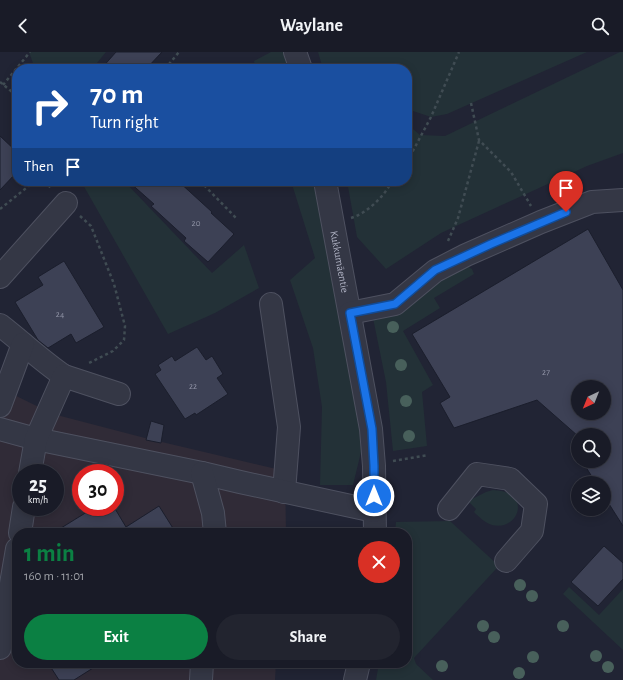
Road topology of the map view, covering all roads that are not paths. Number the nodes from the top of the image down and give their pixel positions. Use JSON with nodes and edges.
{"nodes":[{"id":1,"x":295,"y":52,"type":"edge"},
{"id":2,"x":299,"y":64,"type":"edge"},
{"id":3,"x":326,"y":186,"type":"edge"},
{"id":4,"x":623,"y":200,"type":"edge"},
{"id":5,"x":66,"y":203,"type":"road end"},
{"id":6,"x":0,"y":277,"type":"edge"},
{"id":7,"x":271,"y":304,"type":"dead end"},
{"id":8,"x":350,"y":313,"type":"junction"},
{"id":9,"x":0,"y":325,"type":"edge"},
{"id":10,"x":24,"y":344,"type":"junction"},
{"id":11,"x":64,"y":376,"type":"junction"},
{"id":12,"x":119,"y":394,"type":"dead end"},
{"id":13,"x":0,"y":406,"type":"edge"},
{"id":14,"x":0,"y":429,"type":"edge"},
{"id":15,"x":36,"y":439,"type":"junction"},
{"id":16,"x":32,"y":464,"type":"edge"},
{"id":17,"x":202,"y":473,"type":"junction"},
{"id":18,"x":284,"y":492,"type":"junction"},
{"id":19,"x":449,"y":509,"type":"dead end"},
{"id":20,"x":374,"y":511,"type":"junction"},
{"id":21,"x":23,"y":516,"type":"edge"},
{"id":22,"x":21,"y":528,"type":"edge"},
{"id":23,"x":214,"y":528,"type":"edge"},
{"id":24,"x":374,"y":528,"type":"edge"},
{"id":25,"x":506,"y":561,"type":"dead end"},
{"id":26,"x":12,"y":578,"type":"edge"},
{"id":27,"x":0,"y":648,"type":"edge"},
{"id":28,"x":202,"y":668,"type":"edge"},
{"id":29,"x":358,"y":668,"type":"edge"},
{"id":30,"x":201,"y":680,"type":"edge"},
{"id":31,"x":355,"y":680,"type":"edge"}],
"edges":[{"from":1,"to":2,"type":"street"},
{"from":3,"to":8,"type":"street","name":"Kukkumäentie"},
{"from":4,"to":8,"type":"street"},
{"from":5,"to":6,"type":"street"},
{"from":7,"to":18,"type":"street"},
{"from":8,"to":20,"type":"street","name":"Kukkumäentie"},
{"from":9,"to":10,"type":"street"},
{"from":10,"to":11,"type":"street"},
{"from":10,"to":13,"type":"street"},
{"from":11,"to":12,"type":"street"},
{"from":11,"to":15,"type":"street"},
{"from":14,"to":15,"type":"street"},
{"from":15,"to":16,"type":"street"},
{"from":15,"to":17,"type":"street"},
{"from":17,"to":18,"type":"street"},
{"from":17,"to":23,"type":"street"},
{"from":18,"to":20,"type":"street"},
{"from":19,"to":25,"type":"street"},
{"from":20,"to":24,"type":"street","name":"Kukkumäentie"},
{"from":21,"to":22,"type":"street"},
{"from":26,"to":27,"type":"street"},
{"from":28,"to":30,"type":"street"},
{"from":29,"to":31,"type":"street"}]}
